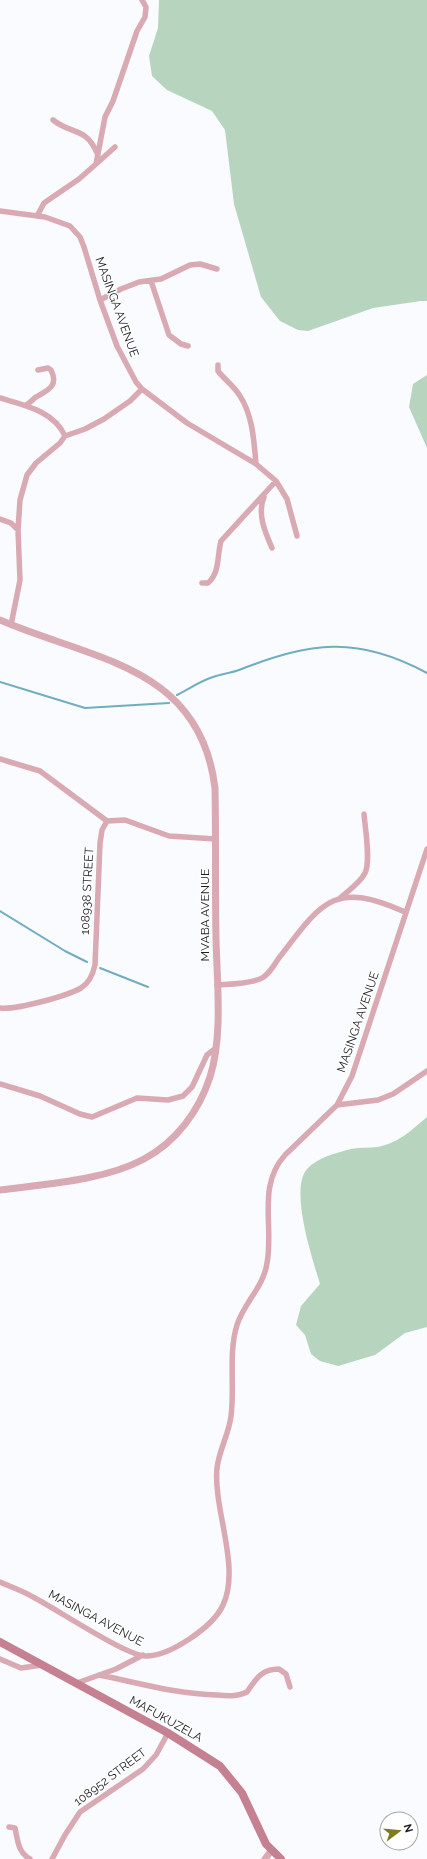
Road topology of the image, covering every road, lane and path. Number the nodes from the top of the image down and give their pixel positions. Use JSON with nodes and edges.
{"nodes":[{"id":1,"x":142,"y":0,"type":"edge"},
{"id":2,"x":53,"y":120,"type":"dead end"},
{"id":3,"x":116,"y":147,"type":"dead end"},
{"id":4,"x":97,"y":153,"type":"junction"},
{"id":5,"x":96,"y":164,"type":"junction"},
{"id":6,"x":0,"y":211,"type":"edge"},
{"id":7,"x":37,"y":216,"type":"junction"},
{"id":8,"x":217,"y":269,"type":"dead end"},
{"id":9,"x":151,"y":281,"type":"junction"},
{"id":10,"x":100,"y":300,"type":"junction"},
{"id":11,"x":188,"y":346,"type":"dead end"},
{"id":12,"x":218,"y":365,"type":"dead end"},
{"id":13,"x":38,"y":370,"type":"dead end"},
{"id":14,"x":142,"y":389,"type":"junction"},
{"id":15,"x":0,"y":398,"type":"edge"},
{"id":16,"x":26,"y":405,"type":"junction"},
{"id":17,"x":65,"y":436,"type":"junction"},
{"id":18,"x":256,"y":464,"type":"junction"},
{"id":19,"x":276,"y":480,"type":"junction"},
{"id":20,"x":265,"y":492,"type":"junction"},
{"id":21,"x":0,"y":519,"type":"edge"},
{"id":22,"x":18,"y":530,"type":"junction"},
{"id":23,"x":297,"y":536,"type":"dead end"},
{"id":24,"x":272,"y":548,"type":"dead end"},
{"id":25,"x":202,"y":583,"type":"dead end"},
{"id":26,"x":0,"y":620,"type":"edge"},
{"id":27,"x":11,"y":625,"type":"junction"},
{"id":28,"x":0,"y":759,"type":"edge"},
{"id":29,"x":364,"y":814,"type":"dead end"},
{"id":30,"x":107,"y":821,"type":"junction"},
{"id":31,"x":216,"y":839,"type":"junction"},
{"id":32,"x":427,"y":849,"type":"edge"},
{"id":33,"x":340,"y":898,"type":"junction"},
{"id":34,"x":405,"y":912,"type":"junction"},
{"id":35,"x":217,"y":985,"type":"junction"},
{"id":36,"x":0,"y":1008,"type":"edge"},
{"id":37,"x":216,"y":1048,"type":"junction"},
{"id":38,"x":427,"y":1071,"type":"edge"},
{"id":39,"x":0,"y":1084,"type":"edge"},
{"id":40,"x":337,"y":1105,"type":"junction"},
{"id":41,"x":0,"y":1190,"type":"edge"},
{"id":42,"x":0,"y":1582,"type":"edge"},
{"id":43,"x":0,"y":1642,"type":"edge"},
{"id":44,"x":143,"y":1655,"type":"junction"},
{"id":45,"x":0,"y":1659,"type":"edge"},
{"id":46,"x":42,"y":1664,"type":"junction"},
{"id":47,"x":99,"y":1675,"type":"junction"},
{"id":48,"x":76,"y":1683,"type":"junction"},
{"id":49,"x":290,"y":1687,"type":"dead end"},
{"id":50,"x":168,"y":1734,"type":"junction"},
{"id":51,"x":9,"y":1827,"type":"dead end"},
{"id":52,"x":271,"y":1851,"type":"junction"},
{"id":53,"x":30,"y":1859,"type":"edge"},
{"id":54,"x":52,"y":1859,"type":"edge"},
{"id":55,"x":265,"y":1859,"type":"edge"},
{"id":56,"x":281,"y":1859,"type":"edge"}],
"edges":[{"from":1,"to":4,"type":"street"},
{"from":2,"to":4,"type":"street"},
{"from":3,"to":5,"type":"street"},
{"from":4,"to":5,"type":"street"},
{"from":5,"to":7,"type":"street"},
{"from":6,"to":7,"type":"street","name":"MASINGA AVENUE"},
{"from":7,"to":10,"type":"street","name":"MASINGA AVENUE"},
{"from":8,"to":9,"type":"street"},
{"from":9,"to":10,"type":"street"},
{"from":9,"to":11,"type":"street"},
{"from":10,"to":14,"type":"street","name":"MASINGA AVENUE"},
{"from":12,"to":18,"type":"street"},
{"from":13,"to":16,"type":"street"},
{"from":14,"to":17,"type":"street"},
{"from":14,"to":18,"type":"street","name":"MASINGA AVENUE"},
{"from":15,"to":16,"type":"street"},
{"from":16,"to":17,"type":"street"},
{"from":17,"to":22,"type":"street"},
{"from":18,"to":19,"type":"street","name":"MASINGA AVENUE"},
{"from":19,"to":20,"type":"street"},
{"from":19,"to":23,"type":"street","name":"MASINGA AVENUE"},
{"from":20,"to":24,"type":"street"},
{"from":20,"to":25,"type":"street"},
{"from":21,"to":22,"type":"street"},
{"from":22,"to":27,"type":"street"},
{"from":26,"to":27,"type":"street","name":"MVABA AVENUE"},
{"from":27,"to":31,"type":"street","name":"MVABA AVENUE"},
{"from":28,"to":30,"type":"street"},
{"from":29,"to":33,"type":"street"},
{"from":30,"to":31,"type":"street"},
{"from":30,"to":36,"type":"street","name":"108938 STREET"},
{"from":31,"to":35,"type":"street","name":"MVABA AVENUE"},
{"from":32,"to":34,"type":"street","name":"MASINGA AVENUE"},
{"from":33,"to":34,"type":"street"},
{"from":33,"to":35,"type":"street"},
{"from":34,"to":40,"type":"street","name":"MASINGA AVENUE"},
{"from":35,"to":37,"type":"street","name":"MVABA AVENUE"},
{"from":37,"to":39,"type":"street"},
{"from":37,"to":41,"type":"street","name":"MVABA AVENUE"},
{"from":38,"to":40,"type":"street"},
{"from":40,"to":44,"type":"street","name":"MASINGA AVENUE"},
{"from":42,"to":44,"type":"street","name":"MASINGA AVENUE"},
{"from":43,"to":46,"type":"main road","name":"MAFUKUZELA"},
{"from":44,"to":47,"type":"street"},
{"from":45,"to":46,"type":"street"},
{"from":46,"to":48,"type":"main road","name":"MAFUKUZELA"},
{"from":47,"to":48,"type":"street"},
{"from":47,"to":49,"type":"street"},
{"from":48,"to":50,"type":"main road","name":"MAFUKUZELA"},
{"from":50,"to":52,"type":"main road","name":"MAFUKUZELA"},
{"from":50,"to":54,"type":"street","name":"108952 STREET"},
{"from":51,"to":53,"type":"street"},
{"from":52,"to":55,"type":"street"},
{"from":52,"to":56,"type":"main road","name":"MAFUKUZELA"}]}
